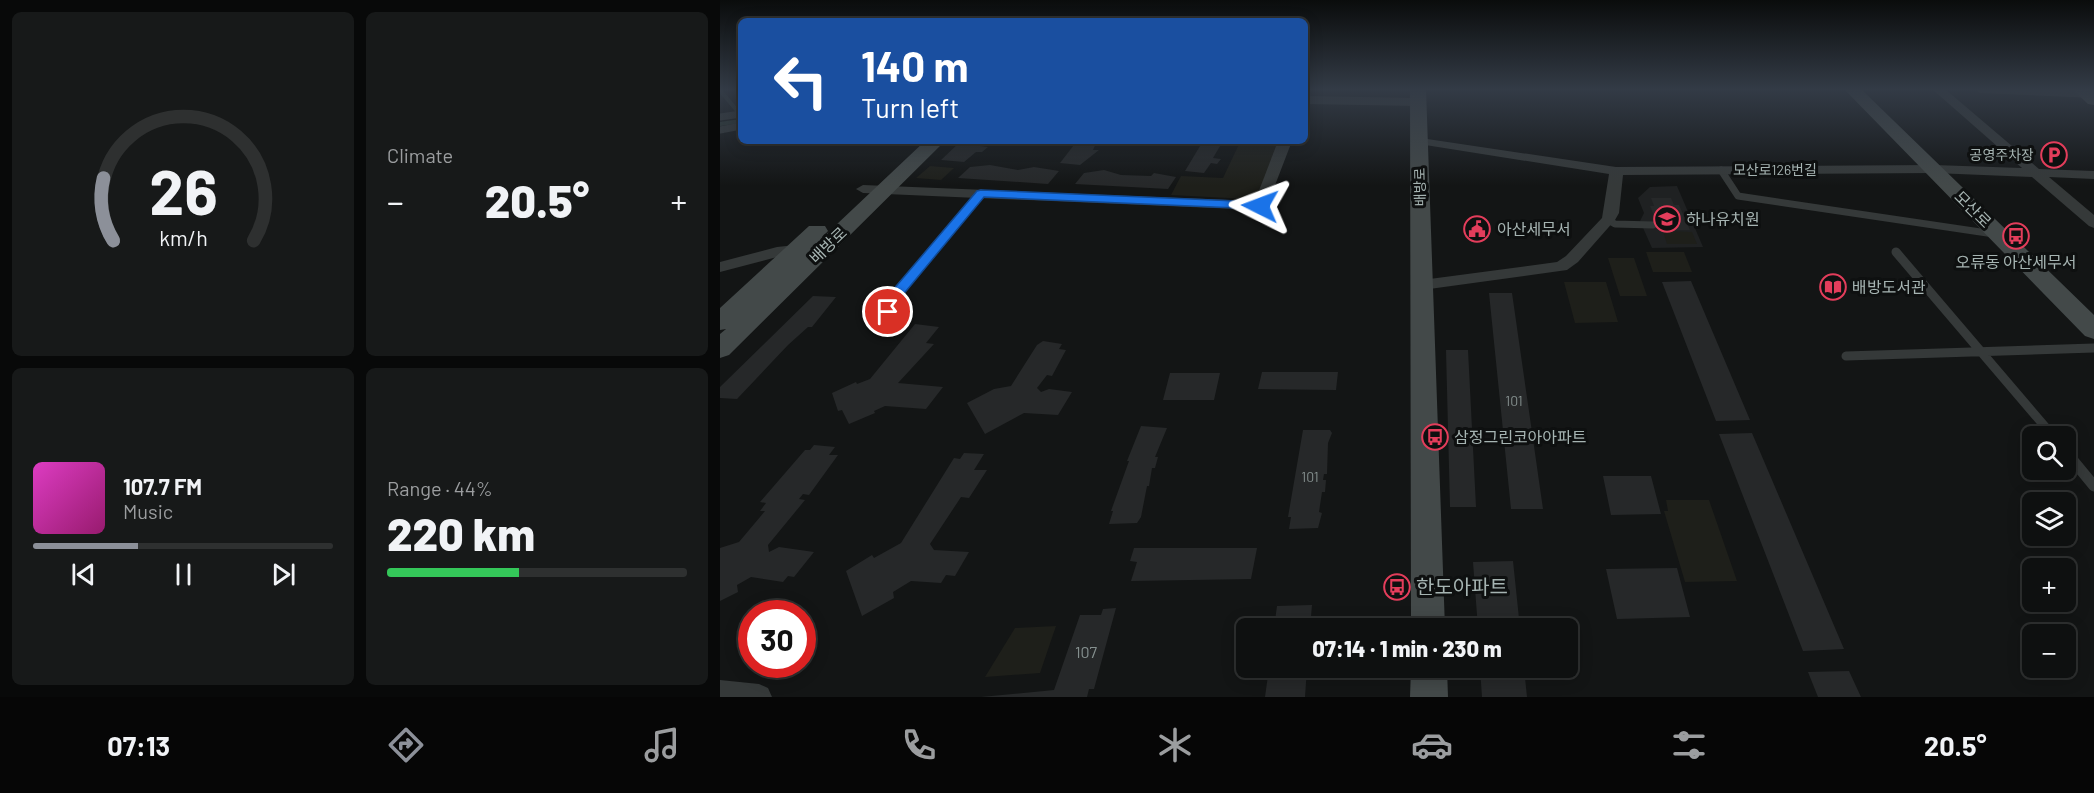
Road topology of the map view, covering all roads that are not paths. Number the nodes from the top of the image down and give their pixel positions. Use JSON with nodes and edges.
{"nodes":[{"id":1,"x":1419,"y":122,"type":"edge"},
{"id":2,"x":1886,"y":122,"type":"edge"},
{"id":3,"x":1977,"y":122,"type":"edge"},
{"id":4,"x":738,"y":127,"type":"edge"},
{"id":5,"x":720,"y":130,"type":"edge"},
{"id":6,"x":1419,"y":140,"type":"junction"},
{"id":7,"x":911,"y":144,"type":"edge"},
{"id":8,"x":933,"y":144,"type":"edge"},
{"id":9,"x":1284,"y":144,"type":"edge"},
{"id":10,"x":1934,"y":169,"type":"junction"},
{"id":11,"x":1721,"y":170,"type":"junction"},
{"id":12,"x":1616,"y":171,"type":"junction"},
{"id":13,"x":2036,"y":173,"type":"junction"},
{"id":14,"x":2094,"y":176,"type":"edge"},
{"id":15,"x":863,"y":189,"type":"junction"},
{"id":16,"x":886,"y":189,"type":"junction"},
{"id":17,"x":981,"y":194,"type":"junction"},
{"id":18,"x":1608,"y":220,"type":"junction"},
{"id":19,"x":2094,"y":223,"type":"edge"},
{"id":20,"x":1653,"y":225,"type":"dead end"},
{"id":21,"x":2000,"y":235,"type":"junction"},
{"id":22,"x":825,"y":248,"type":"junction"},
{"id":23,"x":798,"y":249,"type":"junction"},
{"id":24,"x":1896,"y":252,"type":"dead end"},
{"id":25,"x":720,"y":267,"type":"edge"},
{"id":26,"x":1422,"y":285,"type":"junction"},
{"id":27,"x":888,"y":312,"type":"dead end"},
{"id":28,"x":720,"y":322,"type":"edge"},
{"id":29,"x":2094,"y":330,"type":"edge"},
{"id":30,"x":2094,"y":348,"type":"edge"},
{"id":31,"x":720,"y":349,"type":"edge"},
{"id":32,"x":1983,"y":352,"type":"junction"},
{"id":33,"x":1846,"y":356,"type":"dead end"},
{"id":34,"x":2045,"y":426,"type":"edge"},
{"id":35,"x":2076,"y":464,"type":"edge"},
{"id":36,"x":2094,"y":486,"type":"edge"},
{"id":37,"x":1428,"y":618,"type":"edge"},
{"id":38,"x":1429,"y":678,"type":"edge"},
{"id":39,"x":720,"y":693,"type":"edge"},
{"id":40,"x":759,"y":697,"type":"edge"},
{"id":41,"x":1430,"y":697,"type":"edge"}],
"edges":[{"from":1,"to":6,"type":"street","name":"배방로"},
{"from":2,"to":10,"type":"street","name":"모산로"},
{"from":3,"to":13,"type":"street"},
{"from":4,"to":5,"type":"lane"},
{"from":6,"to":12,"type":"street","name":"모산로126번길"},
{"from":6,"to":26,"type":"street","name":"배방로"},
{"from":7,"to":15,"type":"street","name":"배방로"},
{"from":8,"to":16,"type":"street","name":"배방로"},
{"from":9,"to":17,"type":"street"},
{"from":10,"to":11,"type":"street","name":"모산로126번길"},
{"from":10,"to":13,"type":"street","name":"모산로126번길"},
{"from":10,"to":21,"type":"street","name":"모산로"},
{"from":11,"to":12,"type":"street","name":"모산로126번길"},
{"from":11,"to":21,"type":"lane"},
{"from":12,"to":18,"type":"street"},
{"from":13,"to":14,"type":"street","name":"모산로126번길"},
{"from":13,"to":19,"type":"street"},
{"from":15,"to":16,"type":"street"},
{"from":15,"to":23,"type":"street","name":"배방로"},
{"from":16,"to":17,"type":"street"},
{"from":16,"to":22,"type":"street","name":"배방로"},
{"from":17,"to":27,"type":"lane"},
{"from":18,"to":20,"type":"lane"},
{"from":18,"to":26,"type":"street"},
{"from":21,"to":29,"type":"street","name":"모산로"},
{"from":22,"to":23,"type":"street"},
{"from":22,"to":31,"type":"street","name":"배방로"},
{"from":23,"to":25,"type":"street"},
{"from":23,"to":28,"type":"street","name":"배방로"},
{"from":24,"to":32,"type":"lane"},
{"from":26,"to":37,"type":"street","name":"배방로"},
{"from":30,"to":32,"type":"lane"},
{"from":32,"to":33,"type":"lane"},
{"from":32,"to":34,"type":"lane"},
{"from":35,"to":36,"type":"lane"},
{"from":38,"to":41,"type":"street"},
{"from":39,"to":40,"type":"street"}]}
